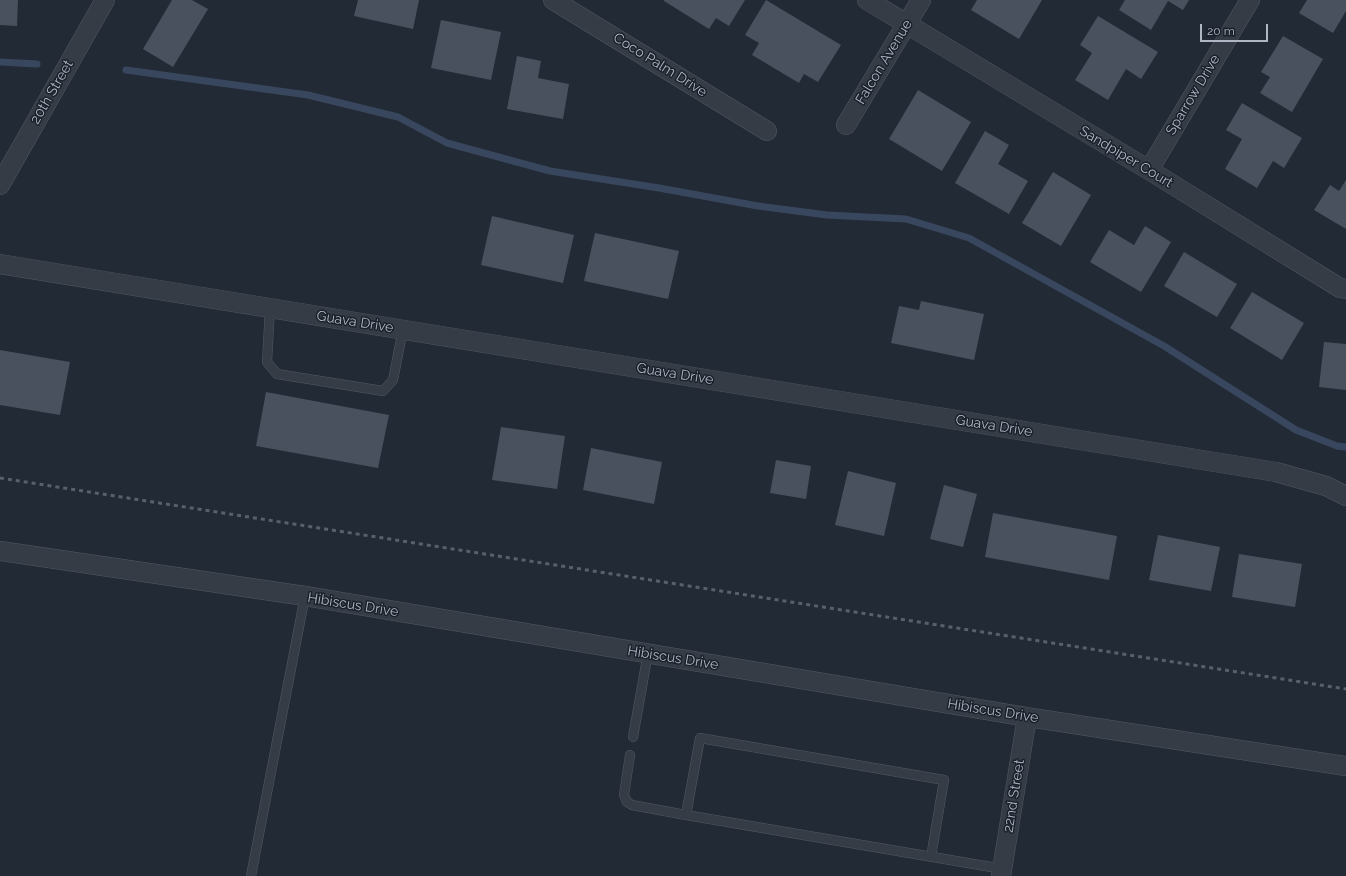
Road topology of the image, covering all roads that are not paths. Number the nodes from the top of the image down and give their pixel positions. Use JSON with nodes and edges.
{"nodes":[{"id":1,"x":105,"y":0,"type":"edge"},
{"id":2,"x":553,"y":0,"type":"edge"},
{"id":3,"x":867,"y":0,"type":"edge"},
{"id":4,"x":921,"y":0,"type":"edge"},
{"id":5,"x":1250,"y":0,"type":"edge"},
{"id":6,"x":907,"y":24,"type":"junction"},
{"id":7,"x":846,"y":125,"type":"dead end"},
{"id":8,"x":767,"y":131,"type":"dead end"},
{"id":9,"x":1149,"y":170,"type":"junction"},
{"id":10,"x":0,"y":185,"type":"edge"},
{"id":11,"x":0,"y":264,"type":"edge"},
{"id":12,"x":1346,"y":289,"type":"edge"},
{"id":13,"x":270,"y":308,"type":"junction"},
{"id":14,"x":403,"y":329,"type":"junction"},
{"id":15,"x":1346,"y":496,"type":"edge"},
{"id":16,"x":0,"y":551,"type":"edge"},
{"id":17,"x":305,"y":596,"type":"junction"},
{"id":18,"x":648,"y":653,"type":"junction"},
{"id":19,"x":1027,"y":716,"type":"junction"},
{"id":20,"x":633,"y":737,"type":"dead end"},
{"id":21,"x":630,"y":755,"type":"dead end"},
{"id":22,"x":1346,"y":766,"type":"edge"},
{"id":23,"x":686,"y":815,"type":"junction"},
{"id":24,"x":931,"y":857,"type":"junction"},
{"id":25,"x":1002,"y":873,"type":"edge"},
{"id":26,"x":251,"y":876,"type":"edge"}],
"edges":[{"from":1,"to":10,"type":"street","name":"20th Street"},
{"from":2,"to":8,"type":"street","name":"Coco Palm Drive"},
{"from":3,"to":6,"type":"street","name":"Sandpiper Court"},
{"from":4,"to":6,"type":"street","name":"Falcon Avenue"},
{"from":5,"to":9,"type":"street","name":"Sparrow Drive"},
{"from":6,"to":7,"type":"street","name":"Falcon Avenue"},
{"from":6,"to":9,"type":"street","name":"Sandpiper Court"},
{"from":9,"to":12,"type":"street","name":"Sandpiper Court"},
{"from":11,"to":13,"type":"street","name":"Guava Drive"},
{"from":13,"to":14,"type":"street","name":"Guava Drive"},
{"from":13,"to":14,"type":"lane"},
{"from":14,"to":15,"type":"street","name":"Guava Drive"},
{"from":16,"to":17,"type":"street","name":"Hibiscus Drive"},
{"from":17,"to":18,"type":"street","name":"Hibiscus Drive"},
{"from":17,"to":26,"type":"lane"},
{"from":18,"to":19,"type":"street","name":"Hibiscus Drive"},
{"from":18,"to":20,"type":"lane"},
{"from":19,"to":22,"type":"street","name":"Hibiscus Drive"},
{"from":19,"to":25,"type":"street","name":"22nd Street"},
{"from":21,"to":23,"type":"lane"},
{"from":23,"to":24,"type":"lane"},
{"from":23,"to":24,"type":"lane"},
{"from":24,"to":25,"type":"lane"}]}
